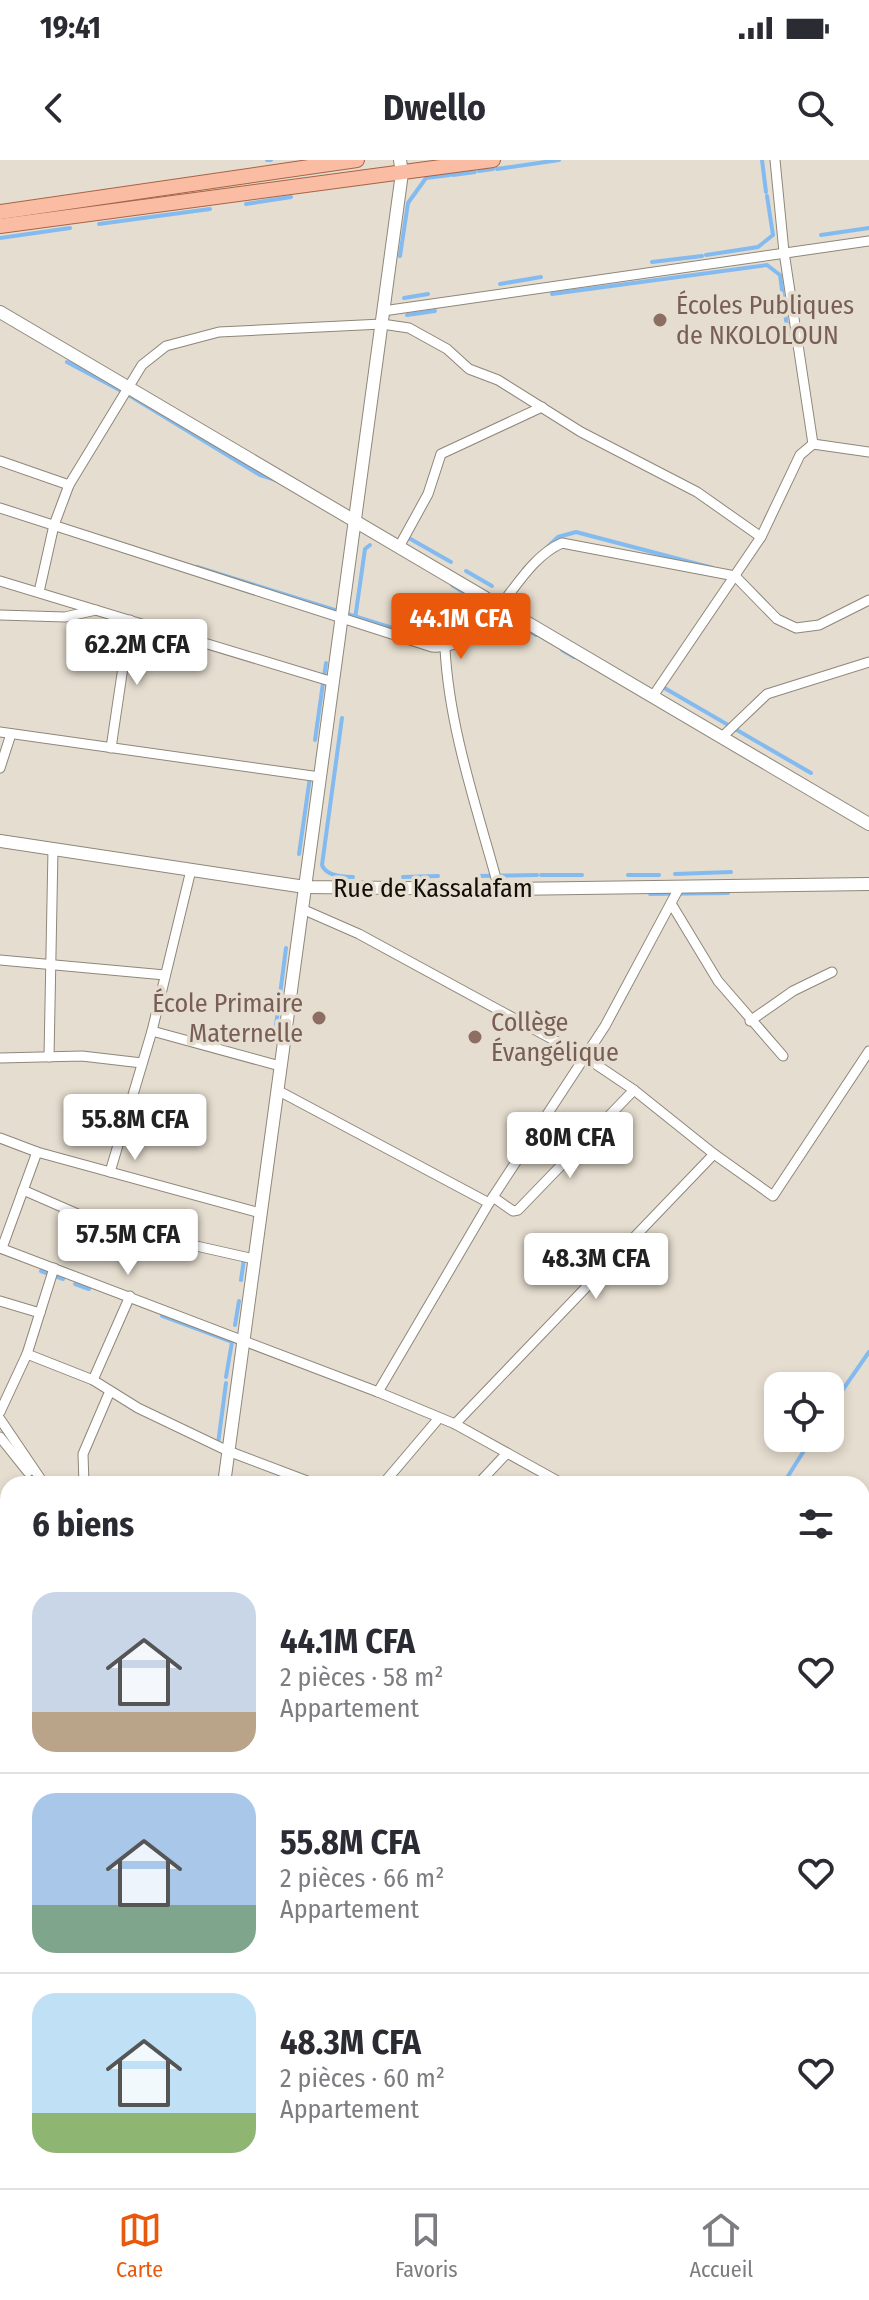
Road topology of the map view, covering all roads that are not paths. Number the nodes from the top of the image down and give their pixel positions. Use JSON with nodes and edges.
{"nodes":[{"id":1,"x":357,"y":160,"type":"edge"},
{"id":2,"x":493,"y":160,"type":"edge"},
{"id":3,"x":775,"y":160,"type":"edge"},
{"id":4,"x":401,"y":166,"type":"edge"},
{"id":5,"x":0,"y":212,"type":"edge"},
{"id":6,"x":0,"y":226,"type":"edge"},
{"id":7,"x":869,"y":241,"type":"edge"},
{"id":8,"x":784,"y":252,"type":"junction"},
{"id":9,"x":0,"y":312,"type":"edge"},
{"id":10,"x":382,"y":317,"type":"junction"},
{"id":11,"x":126,"y":387,"type":"junction"},
{"id":12,"x":542,"y":407,"type":"junction"},
{"id":13,"x":813,"y":444,"type":"junction"},
{"id":14,"x":869,"y":452,"type":"edge"},
{"id":15,"x":0,"y":461,"type":"edge"},
{"id":16,"x":69,"y":485,"type":"junction"},
{"id":17,"x":0,"y":508,"type":"edge"},
{"id":18,"x":355,"y":519,"type":"junction"},
{"id":19,"x":54,"y":525,"type":"junction"},
{"id":20,"x":761,"y":537,"type":"junction"},
{"id":21,"x":400,"y":545,"type":"junction"},
{"id":22,"x":735,"y":576,"type":"junction"},
{"id":23,"x":0,"y":581,"type":"edge"},
{"id":24,"x":39,"y":592,"type":"junction"},
{"id":25,"x":869,"y":600,"type":"edge"},
{"id":26,"x":501,"y":606,"type":"junction"},
{"id":27,"x":97,"y":610,"type":"junction"},
{"id":28,"x":0,"y":615,"type":"edge"},
{"id":29,"x":342,"y":617,"type":"junction"},
{"id":30,"x":130,"y":620,"type":"junction"},
{"id":31,"x":445,"y":648,"type":"junction"},
{"id":32,"x":869,"y":662,"type":"edge"},
{"id":33,"x":333,"y":682,"type":"junction"},
{"id":34,"x":653,"y":696,"type":"junction"},
{"id":35,"x":5,"y":733,"type":"edge"},
{"id":36,"x":722,"y":737,"type":"junction"},
{"id":37,"x":111,"y":748,"type":"junction"},
{"id":38,"x":0,"y":768,"type":"edge"},
{"id":39,"x":320,"y":777,"type":"junction"},
{"id":40,"x":869,"y":824,"type":"edge"},
{"id":41,"x":0,"y":841,"type":"edge"},
{"id":42,"x":53,"y":849,"type":"junction"},
{"id":43,"x":191,"y":870,"type":"junction"},
{"id":44,"x":869,"y":884,"type":"edge"},
{"id":45,"x":305,"y":887,"type":"junction"},
{"id":46,"x":679,"y":888,"type":"junction"},
{"id":47,"x":499,"y":889,"type":"junction"},
{"id":48,"x":672,"y":905,"type":"junction"},
{"id":49,"x":302,"y":909,"type":"junction"},
{"id":50,"x":0,"y":960,"type":"edge"},
{"id":51,"x":50,"y":964,"type":"junction"},
{"id":52,"x":832,"y":972,"type":"dead end"},
{"id":53,"x":165,"y":975,"type":"junction"},
{"id":54,"x":750,"y":1021,"type":"junction"},
{"id":55,"x":152,"y":1031,"type":"junction"},
{"id":56,"x":869,"y":1051,"type":"edge"},
{"id":57,"x":783,"y":1056,"type":"dead end"},
{"id":58,"x":49,"y":1057,"type":"junction"},
{"id":59,"x":585,"y":1057,"type":"junction"},
{"id":60,"x":0,"y":1058,"type":"edge"},
{"id":61,"x":142,"y":1063,"type":"junction"},
{"id":62,"x":280,"y":1066,"type":"junction"},
{"id":63,"x":277,"y":1090,"type":"junction"},
{"id":64,"x":634,"y":1090,"type":"junction"},
{"id":65,"x":0,"y":1138,"type":"edge"},
{"id":66,"x":37,"y":1152,"type":"junction"},
{"id":67,"x":714,"y":1154,"type":"junction"},
{"id":68,"x":110,"y":1172,"type":"junction"},
{"id":69,"x":23,"y":1190,"type":"junction"},
{"id":70,"x":491,"y":1200,"type":"junction"},
{"id":71,"x":260,"y":1213,"type":"junction"},
{"id":72,"x":1,"y":1248,"type":"edge"},
{"id":73,"x":254,"y":1259,"type":"junction"},
{"id":74,"x":54,"y":1268,"type":"junction"},
{"id":75,"x":130,"y":1296,"type":"junction"},
{"id":76,"x":0,"y":1301,"type":"edge"},
{"id":77,"x":40,"y":1313,"type":"junction"},
{"id":78,"x":243,"y":1338,"type":"junction"},
{"id":79,"x":27,"y":1354,"type":"junction"},
{"id":80,"x":93,"y":1380,"type":"junction"},
{"id":81,"x":110,"y":1391,"type":"junction"},
{"id":82,"x":378,"y":1392,"type":"junction"},
{"id":83,"x":0,"y":1412,"type":"edge"},
{"id":84,"x":439,"y":1418,"type":"junction"},
{"id":85,"x":0,"y":1419,"type":"edge"},
{"id":86,"x":455,"y":1424,"type":"junction"},
{"id":87,"x":1,"y":1442,"type":"edge"},
{"id":88,"x":228,"y":1451,"type":"junction"},
{"id":89,"x":507,"y":1453,"type":"junction"},
{"id":90,"x":31,"y":1476,"type":"edge"},
{"id":91,"x":39,"y":1476,"type":"edge"},
{"id":92,"x":84,"y":1476,"type":"edge"},
{"id":93,"x":225,"y":1476,"type":"edge"},
{"id":94,"x":294,"y":1476,"type":"edge"},
{"id":95,"x":390,"y":1476,"type":"edge"},
{"id":96,"x":485,"y":1476,"type":"edge"},
{"id":97,"x":549,"y":1476,"type":"edge"}],
"edges":[{"from":1,"to":5,"type":"main road"},
{"from":2,"to":4,"type":"main road"},
{"from":3,"to":8,"type":"street"},
{"from":4,"to":6,"type":"main road"},
{"from":4,"to":10,"type":"street"},
{"from":7,"to":8,"type":"street"},
{"from":8,"to":10,"type":"street"},
{"from":8,"to":13,"type":"street"},
{"from":9,"to":11,"type":"street"},
{"from":10,"to":11,"type":"street"},
{"from":10,"to":12,"type":"street"},
{"from":10,"to":18,"type":"street"},
{"from":11,"to":16,"type":"street"},
{"from":11,"to":18,"type":"street"},
{"from":12,"to":20,"type":"street"},
{"from":12,"to":21,"type":"street"},
{"from":13,"to":14,"type":"street"},
{"from":13,"to":20,"type":"street"},
{"from":15,"to":16,"type":"street"},
{"from":16,"to":19,"type":"street"},
{"from":17,"to":19,"type":"street"},
{"from":18,"to":21,"type":"street"},
{"from":18,"to":29,"type":"street"},
{"from":19,"to":24,"type":"street"},
{"from":19,"to":29,"type":"street"},
{"from":20,"to":22,"type":"street"},
{"from":21,"to":26,"type":"street"},
{"from":22,"to":25,"type":"street"},
{"from":22,"to":26,"type":"street"},
{"from":22,"to":34,"type":"street"},
{"from":23,"to":24,"type":"street"},
{"from":24,"to":27,"type":"street"},
{"from":26,"to":31,"type":"street"},
{"from":26,"to":34,"type":"street"},
{"from":27,"to":28,"type":"street"},
{"from":27,"to":30,"type":"street"},
{"from":29,"to":31,"type":"street"},
{"from":29,"to":33,"type":"street"},
{"from":30,"to":33,"type":"street"},
{"from":30,"to":37,"type":"street"},
{"from":31,"to":47,"type":"street"},
{"from":32,"to":36,"type":"street"},
{"from":33,"to":39,"type":"street"},
{"from":34,"to":36,"type":"street"},
{"from":35,"to":37,"type":"street"},
{"from":35,"to":38,"type":"street"},
{"from":36,"to":40,"type":"street"},
{"from":37,"to":39,"type":"street"},
{"from":39,"to":45,"type":"street"},
{"from":41,"to":42,"type":"street","name":"Rue de Kassalafam"},
{"from":42,"to":43,"type":"street","name":"Rue de Kassalafam"},
{"from":42,"to":51,"type":"street"},
{"from":43,"to":45,"type":"street","name":"Rue de Kassalafam"},
{"from":43,"to":53,"type":"street"},
{"from":44,"to":46,"type":"street","name":"Rue de Kassalafam"},
{"from":45,"to":47,"type":"street","name":"Rue de Kassalafam"},
{"from":45,"to":49,"type":"street"},
{"from":46,"to":47,"type":"street","name":"Rue de Kassalafam"},
{"from":46,"to":48,"type":"street"},
{"from":48,"to":54,"type":"street"},
{"from":48,"to":59,"type":"street"},
{"from":49,"to":59,"type":"street"},
{"from":49,"to":62,"type":"street"},
{"from":50,"to":51,"type":"street"},
{"from":51,"to":53,"type":"street"},
{"from":51,"to":58,"type":"street"},
{"from":52,"to":54,"type":"street"},
{"from":53,"to":55,"type":"street"},
{"from":54,"to":57,"type":"street"},
{"from":55,"to":61,"type":"street"},
{"from":55,"to":62,"type":"street"},
{"from":56,"to":67,"type":"street"},
{"from":58,"to":60,"type":"street"},
{"from":58,"to":61,"type":"street"},
{"from":59,"to":64,"type":"street"},
{"from":59,"to":70,"type":"street"},
{"from":61,"to":68,"type":"street"},
{"from":62,"to":63,"type":"street"},
{"from":63,"to":70,"type":"street"},
{"from":63,"to":71,"type":"street"},
{"from":64,"to":67,"type":"street"},
{"from":64,"to":70,"type":"street"},
{"from":65,"to":66,"type":"street"},
{"from":66,"to":68,"type":"street"},
{"from":66,"to":69,"type":"street"},
{"from":67,"to":86,"type":"street"},
{"from":68,"to":71,"type":"street"},
{"from":69,"to":72,"type":"street"},
{"from":69,"to":73,"type":"street"},
{"from":70,"to":82,"type":"street"},
{"from":71,"to":73,"type":"street"},
{"from":72,"to":74,"type":"street"},
{"from":73,"to":78,"type":"street"},
{"from":74,"to":75,"type":"street"},
{"from":74,"to":77,"type":"street"},
{"from":75,"to":78,"type":"street"},
{"from":75,"to":80,"type":"street"},
{"from":76,"to":77,"type":"street"},
{"from":77,"to":79,"type":"street"},
{"from":78,"to":82,"type":"street"},
{"from":78,"to":88,"type":"street"},
{"from":79,"to":80,"type":"street"},
{"from":79,"to":83,"type":"street"},
{"from":80,"to":81,"type":"street"},
{"from":81,"to":88,"type":"street"},
{"from":81,"to":92,"type":"street"},
{"from":82,"to":84,"type":"street"},
{"from":84,"to":86,"type":"street"},
{"from":84,"to":95,"type":"street"},
{"from":85,"to":91,"type":"street"},
{"from":86,"to":89,"type":"street"},
{"from":87,"to":90,"type":"street"},
{"from":88,"to":93,"type":"street"},
{"from":88,"to":94,"type":"street"},
{"from":89,"to":96,"type":"street"},
{"from":89,"to":97,"type":"street"}]}
